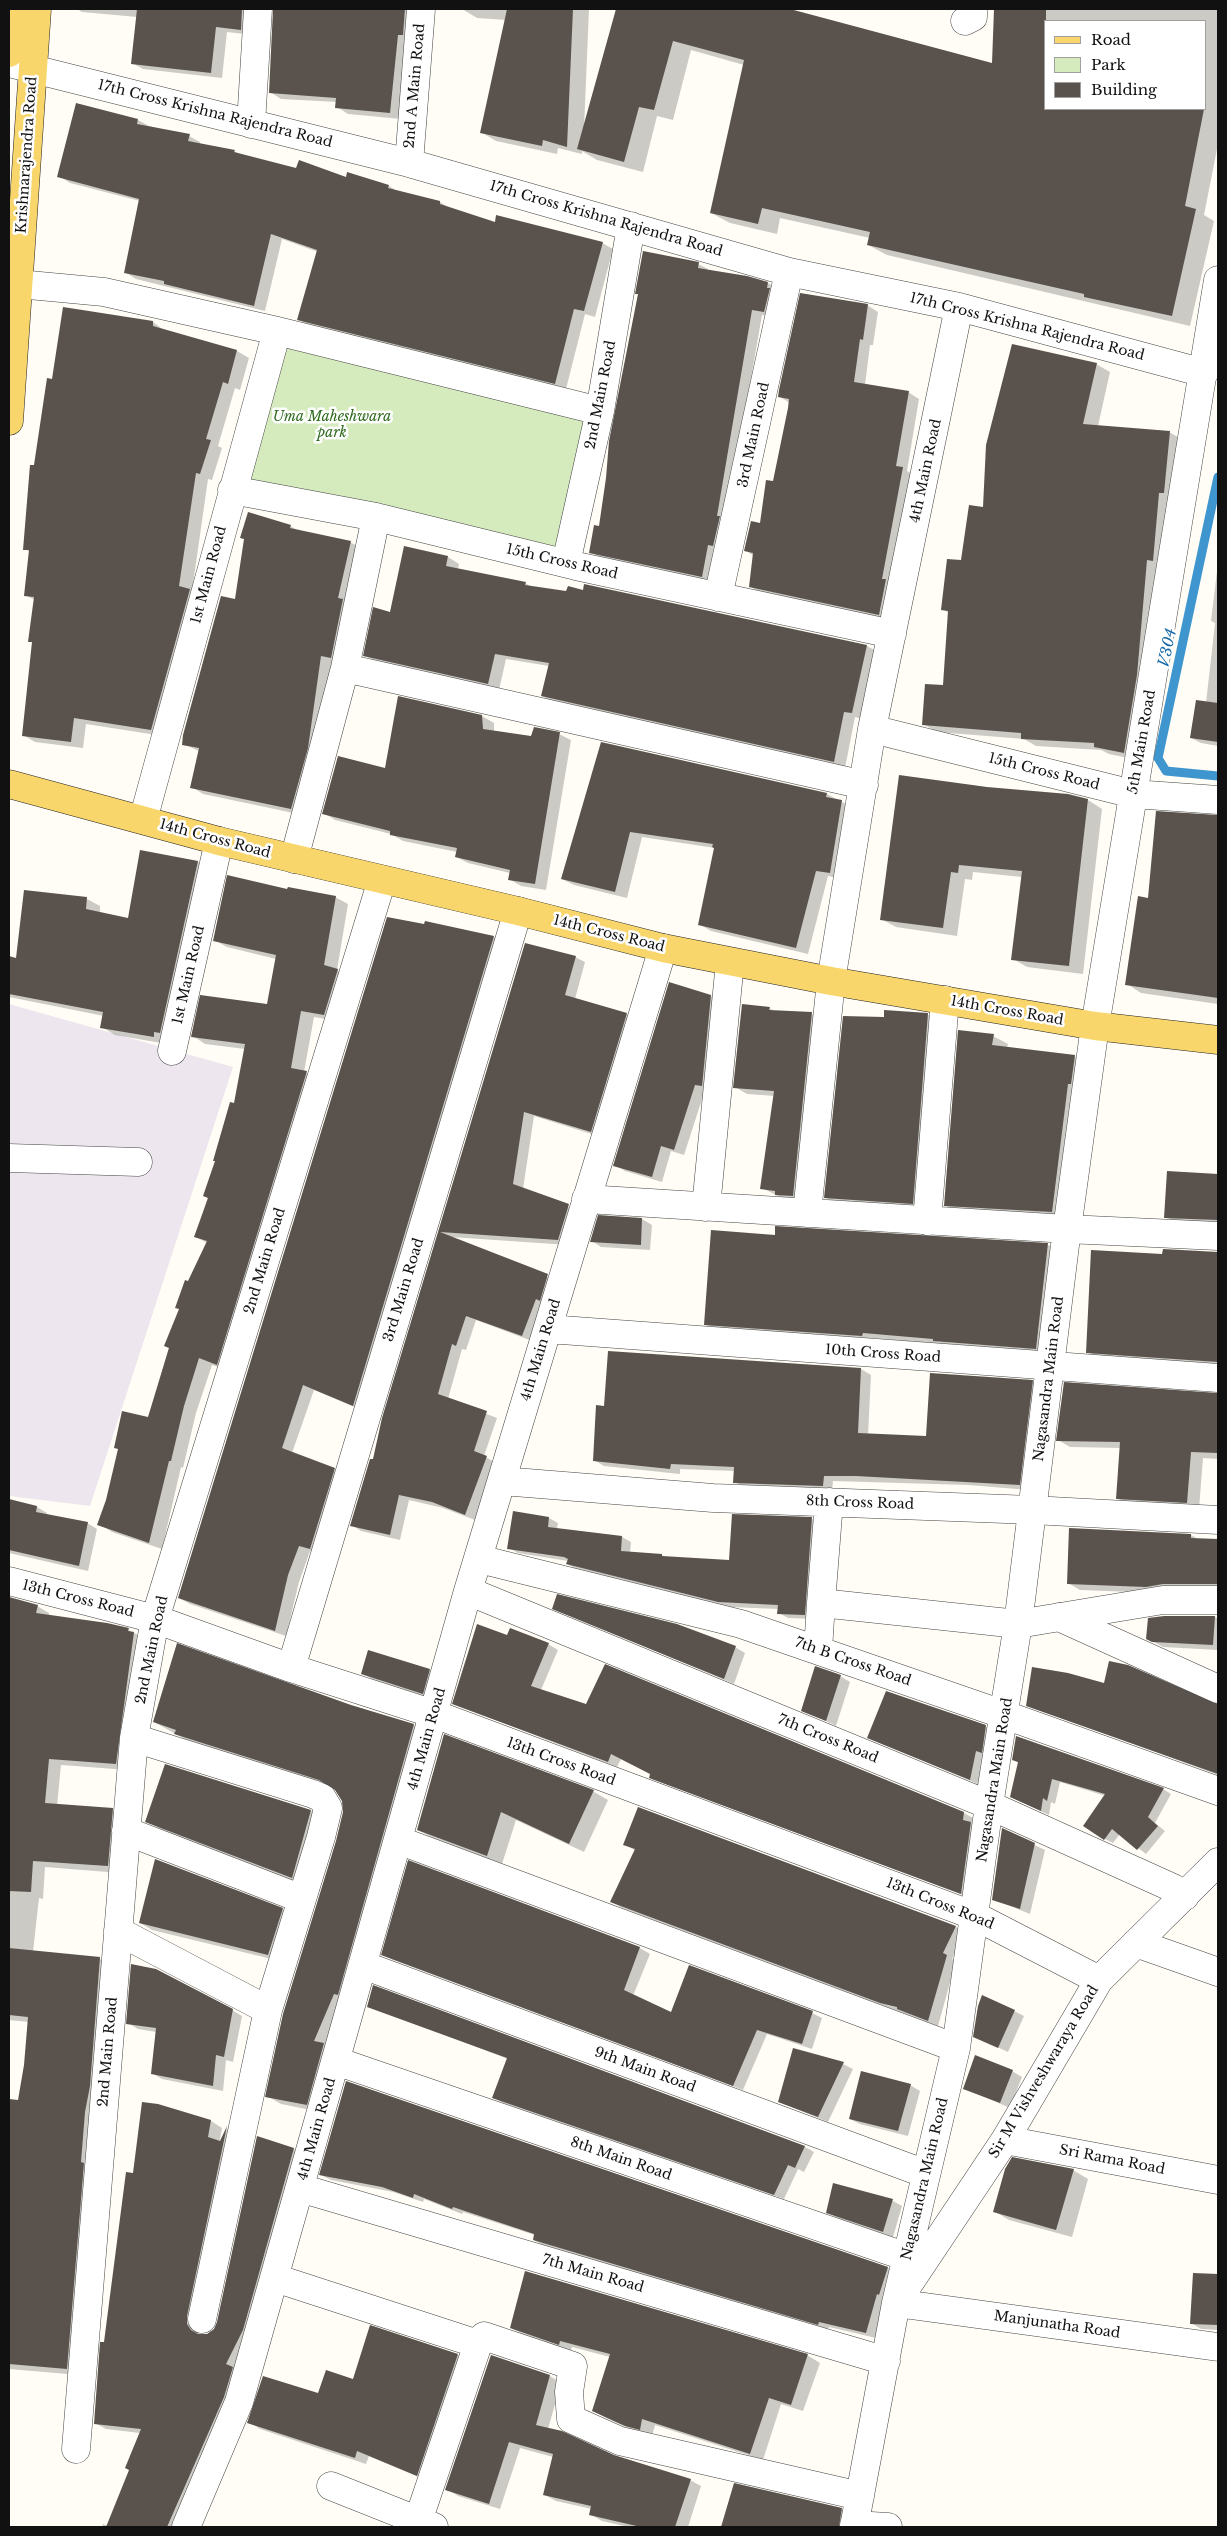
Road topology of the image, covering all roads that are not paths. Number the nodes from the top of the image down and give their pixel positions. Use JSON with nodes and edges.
{"nodes":[{"id":1,"x":12,"y":9,"type":"edge"},
{"id":2,"x":37,"y":9,"type":"edge"},
{"id":3,"x":258,"y":9,"type":"edge"},
{"id":4,"x":421,"y":9,"type":"edge"},
{"id":5,"x":9,"y":53,"type":"edge"},
{"id":6,"x":21,"y":65,"type":"edge"},
{"id":7,"x":252,"y":124,"type":"junction"},
{"id":8,"x":408,"y":163,"type":"junction"},
{"id":9,"x":630,"y":226,"type":"junction"},
{"id":10,"x":789,"y":272,"type":"junction"},
{"id":11,"x":1218,"y":280,"type":"edge"},
{"id":12,"x":18,"y":284,"type":"junction"},
{"id":13,"x":959,"y":307,"type":"junction"},
{"id":14,"x":277,"y":331,"type":"junction"},
{"id":15,"x":1204,"y":373,"type":"junction"},
{"id":16,"x":600,"y":411,"type":"junction"},
{"id":17,"x":9,"y":421,"type":"edge"},
{"id":18,"x":232,"y":490,"type":"junction"},
{"id":19,"x":376,"y":517,"type":"junction"},
{"id":20,"x":566,"y":563,"type":"junction"},
{"id":21,"x":718,"y":597,"type":"junction"},
{"id":22,"x":892,"y":634,"type":"junction"},
{"id":23,"x":345,"y":668,"type":"junction"},
{"id":24,"x":872,"y":729,"type":"junction"},
{"id":25,"x":9,"y":784,"type":"edge"},
{"id":26,"x":864,"y":786,"type":"junction"},
{"id":27,"x":1133,"y":794,"type":"junction"},
{"id":28,"x":1218,"y":800,"type":"edge"},
{"id":29,"x":143,"y":820,"type":"junction"},
{"id":30,"x":219,"y":841,"type":"junction"},
{"id":31,"x":294,"y":859,"type":"junction"},
{"id":32,"x":382,"y":880,"type":"junction"},
{"id":33,"x":518,"y":911,"type":"junction"},
{"id":34,"x":663,"y":948,"type":"junction"},
{"id":35,"x":730,"y":962,"type":"junction"},
{"id":36,"x":831,"y":981,"type":"junction"},
{"id":37,"x":945,"y":1000,"type":"junction"},
{"id":38,"x":1095,"y":1026,"type":"junction"},
{"id":39,"x":1218,"y":1040,"type":"edge"},
{"id":40,"x":172,"y":1051,"type":"dead end"},
{"id":41,"x":9,"y":1158,"type":"edge"},
{"id":42,"x":138,"y":1162,"type":"dead end"},
{"id":43,"x":586,"y":1199,"type":"junction"},
{"id":44,"x":706,"y":1207,"type":"junction"},
{"id":45,"x":807,"y":1213,"type":"junction"},
{"id":46,"x":927,"y":1221,"type":"junction"},
{"id":47,"x":1066,"y":1229,"type":"junction"},
{"id":48,"x":1218,"y":1236,"type":"edge"},
{"id":49,"x":548,"y":1329,"type":"junction"},
{"id":50,"x":1050,"y":1367,"type":"junction"},
{"id":51,"x":1218,"y":1378,"type":"edge"},
{"id":52,"x":502,"y":1481,"type":"junction"},
{"id":53,"x":829,"y":1502,"type":"junction"},
{"id":54,"x":1032,"y":1510,"type":"junction"},
{"id":55,"x":1218,"y":1520,"type":"edge"},
{"id":56,"x":479,"y":1559,"type":"junction"},
{"id":57,"x":9,"y":1582,"type":"edge"},
{"id":58,"x":468,"y":1591,"type":"junction"},
{"id":59,"x":1218,"y":1600,"type":"edge"},
{"id":60,"x":821,"y":1603,"type":"junction"},
{"id":61,"x":1059,"y":1617,"type":"junction"},
{"id":62,"x":155,"y":1619,"type":"junction"},
{"id":63,"x":1018,"y":1624,"type":"junction"},
{"id":64,"x":818,"y":1650,"type":"junction"},
{"id":65,"x":291,"y":1668,"type":"junction"},
{"id":66,"x":1218,"y":1689,"type":"edge"},
{"id":67,"x":434,"y":1714,"type":"junction"},
{"id":68,"x":1005,"y":1715,"type":"junction"},
{"id":69,"x":134,"y":1738,"type":"junction"},
{"id":70,"x":1218,"y":1792,"type":"edge"},
{"id":71,"x":990,"y":1805,"type":"junction"},
{"id":72,"x":126,"y":1831,"type":"junction"},
{"id":73,"x":398,"y":1840,"type":"junction"},
{"id":74,"x":1218,"y":1862,"type":"edge"},
{"id":75,"x":1185,"y":1896,"type":"junction"},
{"id":76,"x":302,"y":1899,"type":"junction"},
{"id":77,"x":975,"y":1916,"type":"junction"},
{"id":78,"x":118,"y":1931,"type":"junction"},
{"id":79,"x":1136,"y":1943,"type":"junction"},
{"id":80,"x":363,"y":1965,"type":"junction"},
{"id":81,"x":1218,"y":1972,"type":"edge"},
{"id":82,"x":1099,"y":1980,"type":"junction"},
{"id":83,"x":268,"y":2010,"type":"junction"},
{"id":84,"x":956,"y":2048,"type":"junction"},
{"id":85,"x":336,"y":2061,"type":"junction"},
{"id":86,"x":1005,"y":2140,"type":"junction"},
{"id":87,"x":926,"y":2174,"type":"junction"},
{"id":88,"x":1218,"y":2180,"type":"edge"},
{"id":89,"x":300,"y":2188,"type":"junction"},
{"id":90,"x":907,"y":2257,"type":"junction"},
{"id":91,"x":275,"y":2278,"type":"junction"},
{"id":92,"x":896,"y":2303,"type":"junction"},
{"id":93,"x":202,"y":2320,"type":"dead end"},
{"id":94,"x":478,"y":2344,"type":"junction"},
{"id":95,"x":1218,"y":2346,"type":"edge"},
{"id":96,"x":886,"y":2361,"type":"junction"},
{"id":97,"x":76,"y":2449,"type":"dead end"},
{"id":98,"x":331,"y":2486,"type":"dead end"},
{"id":99,"x":860,"y":2496,"type":"junction"},
{"id":100,"x":427,"y":2524,"type":"edge"},
{"id":101,"x":854,"y":2526,"type":"edge"},
{"id":102,"x":186,"y":2527,"type":"edge"},
{"id":103,"x":888,"y":2527,"type":"edge"}],
"edges":[{"from":1,"to":5,"type":"main road"},
{"from":2,"to":6,"type":"main road","name":"Krishnarajendra Road"},
{"from":3,"to":7,"type":"street"},
{"from":4,"to":8,"type":"street","name":"2nd A Main Road"},
{"from":6,"to":7,"type":"street","name":"17th Cross Krishna Rajendra Road"},
{"from":6,"to":12,"type":"main road","name":"Krishnarajendra Road"},
{"from":7,"to":8,"type":"street","name":"17th Cross Krishna Rajendra Road"},
{"from":8,"to":9,"type":"street","name":"17th Cross Krishna Rajendra Road"},
{"from":9,"to":10,"type":"street","name":"17th Cross Krishna Rajendra Road"},
{"from":9,"to":16,"type":"street","name":"2nd Main Road"},
{"from":10,"to":13,"type":"street","name":"17th Cross Krishna Rajendra Road"},
{"from":10,"to":21,"type":"street","name":"3rd Main Road"},
{"from":11,"to":15,"type":"street","name":"5th Main Road"},
{"from":12,"to":14,"type":"street"},
{"from":12,"to":17,"type":"main road","name":"Krishnarajendra Road"},
{"from":13,"to":15,"type":"street","name":"17th Cross Krishna Rajendra Road"},
{"from":13,"to":22,"type":"street","name":"4th Main Road"},
{"from":14,"to":16,"type":"street"},
{"from":14,"to":18,"type":"street","name":"1st Main Road"},
{"from":15,"to":27,"type":"street","name":"5th Main Road"},
{"from":16,"to":20,"type":"street","name":"2nd Main Road"},
{"from":18,"to":19,"type":"street","name":"15th Cross Road"},
{"from":18,"to":29,"type":"street","name":"1st Main Road"},
{"from":19,"to":20,"type":"street","name":"15th Cross Road"},
{"from":19,"to":23,"type":"street"},
{"from":20,"to":21,"type":"street","name":"15th Cross Road"},
{"from":21,"to":22,"type":"street","name":"15th Cross Road"},
{"from":22,"to":24,"type":"street","name":"4th Main Road"},
{"from":23,"to":26,"type":"street"},
{"from":23,"to":31,"type":"street"},
{"from":24,"to":26,"type":"street","name":"4th Main Road"},
{"from":24,"to":27,"type":"street","name":"15th Cross Road"},
{"from":25,"to":29,"type":"main road","name":"14th Cross Road"},
{"from":26,"to":36,"type":"street","name":"4th Main Road"},
{"from":27,"to":28,"type":"street","name":"15th Cross Road"},
{"from":27,"to":38,"type":"street","name":"5th Main Road"},
{"from":29,"to":30,"type":"main road","name":"14th Cross Road"},
{"from":30,"to":31,"type":"main road","name":"14th Cross Road"},
{"from":30,"to":40,"type":"street","name":"1st Main Road"},
{"from":31,"to":32,"type":"main road","name":"14th Cross Road"},
{"from":32,"to":33,"type":"main road","name":"14th Cross Road"},
{"from":32,"to":62,"type":"street","name":"2nd Main Road"},
{"from":33,"to":34,"type":"main road","name":"14th Cross Road"},
{"from":33,"to":65,"type":"street","name":"3rd Main Road"},
{"from":34,"to":35,"type":"main road","name":"14th Cross Road"},
{"from":34,"to":43,"type":"street","name":"4th Main Road"},
{"from":35,"to":36,"type":"main road","name":"14th Cross Road"},
{"from":35,"to":44,"type":"street"},
{"from":36,"to":37,"type":"main road","name":"14th Cross Road"},
{"from":36,"to":45,"type":"street","name":"4th Main Road"},
{"from":37,"to":38,"type":"main road","name":"14th Cross Road"},
{"from":37,"to":46,"type":"street"},
{"from":38,"to":39,"type":"main road","name":"14th Cross Road"},
{"from":38,"to":47,"type":"street","name":"Nagasandra Main Road"},
{"from":41,"to":42,"type":"street"},
{"from":43,"to":44,"type":"street"},
{"from":43,"to":49,"type":"street","name":"4th Main Road"},
{"from":44,"to":45,"type":"street"},
{"from":45,"to":46,"type":"street"},
{"from":46,"to":47,"type":"street"},
{"from":47,"to":48,"type":"street"},
{"from":47,"to":50,"type":"street","name":"Nagasandra Main Road"},
{"from":49,"to":50,"type":"street","name":"10th Cross Road"},
{"from":49,"to":52,"type":"street","name":"4th Main Road"},
{"from":50,"to":51,"type":"street","name":"10th Cross Road"},
{"from":50,"to":54,"type":"street","name":"Nagasandra Main Road"},
{"from":52,"to":53,"type":"street","name":"8th Cross Road"},
{"from":52,"to":56,"type":"street","name":"4th Main Road"},
{"from":53,"to":54,"type":"street","name":"8th Cross Road"},
{"from":53,"to":60,"type":"street"},
{"from":54,"to":55,"type":"street","name":"8th Cross Road"},
{"from":54,"to":63,"type":"street","name":"Nagasandra Main Road"},
{"from":56,"to":58,"type":"street","name":"4th Main Road"},
{"from":56,"to":64,"type":"street","name":"7th B Cross Road"},
{"from":57,"to":62,"type":"street","name":"13th Cross Road"},
{"from":58,"to":67,"type":"street","name":"4th Main Road"},
{"from":58,"to":71,"type":"street","name":"7th Cross Road"},
{"from":59,"to":61,"type":"street"},
{"from":60,"to":63,"type":"street"},
{"from":60,"to":64,"type":"street"},
{"from":61,"to":63,"type":"street"},
{"from":61,"to":66,"type":"street"},
{"from":62,"to":65,"type":"street","name":"13th Cross Road"},
{"from":62,"to":69,"type":"street","name":"2nd Main Road"},
{"from":63,"to":68,"type":"street","name":"Nagasandra Main Road"},
{"from":64,"to":68,"type":"street","name":"7th B Cross Road"},
{"from":65,"to":67,"type":"street","name":"13th Cross Road"},
{"from":67,"to":73,"type":"street","name":"4th Main Road"},
{"from":67,"to":77,"type":"street","name":"13th Cross Road"},
{"from":68,"to":70,"type":"street","name":"7th B Cross Road"},
{"from":68,"to":71,"type":"street","name":"Nagasandra Main Road"},
{"from":69,"to":72,"type":"street","name":"2nd Main Road"},
{"from":69,"to":76,"type":"street"},
{"from":71,"to":75,"type":"street","name":"7th Cross Road"},
{"from":71,"to":77,"type":"street","name":"Nagasandra Main Road"},
{"from":72,"to":76,"type":"street"},
{"from":72,"to":78,"type":"street","name":"2nd Main Road"},
{"from":73,"to":80,"type":"street","name":"4th Main Road"},
{"from":73,"to":84,"type":"street"},
{"from":74,"to":75,"type":"street","name":"Sir M Vishveshwaraya Road"},
{"from":75,"to":79,"type":"street","name":"Sir M Vishveshwaraya Road"},
{"from":76,"to":83,"type":"street"},
{"from":77,"to":82,"type":"street","name":"13th Cross Road"},
{"from":77,"to":84,"type":"street","name":"Nagasandra Main Road"},
{"from":78,"to":83,"type":"street"},
{"from":78,"to":97,"type":"street","name":"2nd Main Road"},
{"from":79,"to":81,"type":"street"},
{"from":79,"to":82,"type":"street","name":"Sir M Vishveshwaraya Road"},
{"from":80,"to":85,"type":"street","name":"4th Main Road"},
{"from":80,"to":87,"type":"street","name":"9th Main Road"},
{"from":82,"to":86,"type":"street","name":"Sir M Vishveshwaraya Road"},
{"from":83,"to":93,"type":"street"},
{"from":84,"to":87,"type":"street","name":"Nagasandra Main Road"},
{"from":85,"to":89,"type":"street","name":"4th Main Road"},
{"from":85,"to":90,"type":"street","name":"8th Main Road"},
{"from":86,"to":88,"type":"street","name":"Sri Rama Road"},
{"from":86,"to":92,"type":"street","name":"Sir M Vishveshwaraya Road"},
{"from":87,"to":90,"type":"street","name":"Nagasandra Main Road"},
{"from":89,"to":91,"type":"street","name":"4th Main Road"},
{"from":89,"to":96,"type":"street","name":"7th Main Road"},
{"from":90,"to":92,"type":"street","name":"Nagasandra Main Road"},
{"from":91,"to":94,"type":"street"},
{"from":91,"to":102,"type":"street","name":"4th Main Road"},
{"from":92,"to":95,"type":"street","name":"Manjunatha Road"},
{"from":92,"to":96,"type":"street","name":"Nagasandra Main Road"},
{"from":94,"to":99,"type":"street"},
{"from":94,"to":100,"type":"street"},
{"from":96,"to":99,"type":"street","name":"Nagasandra Main Road"},
{"from":98,"to":100,"type":"street"},
{"from":99,"to":101,"type":"street","name":"Nagasandra Main Road"},
{"from":101,"to":103,"type":"street"}]}
